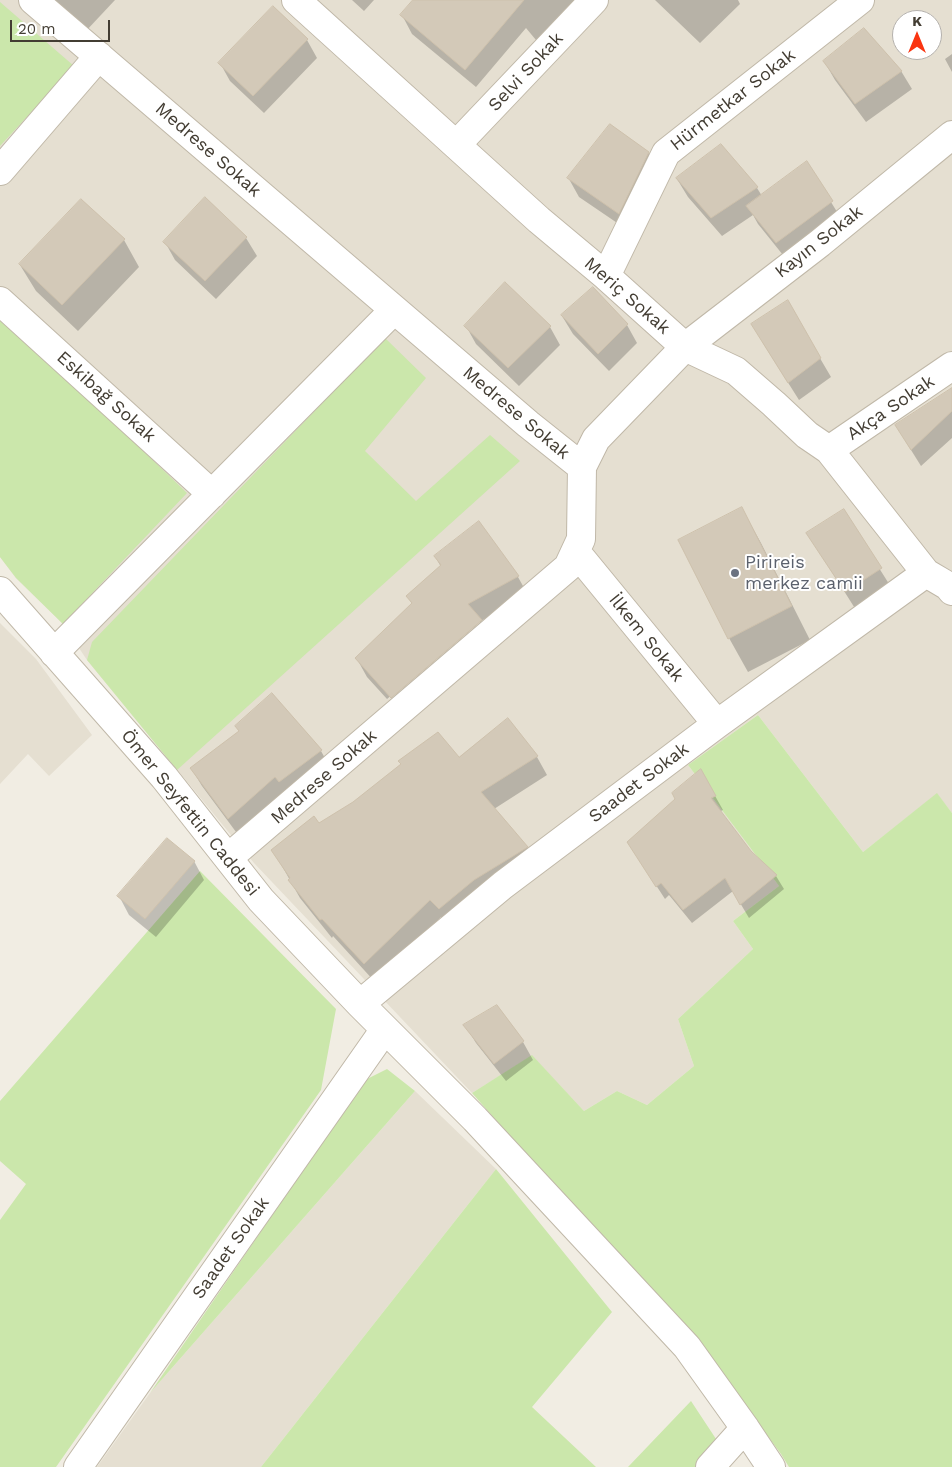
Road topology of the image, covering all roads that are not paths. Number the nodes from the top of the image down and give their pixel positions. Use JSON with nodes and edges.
{"nodes":[{"id":1,"x":33,"y":0,"type":"edge"},
{"id":2,"x":296,"y":0,"type":"edge"},
{"id":3,"x":594,"y":0,"type":"edge"},
{"id":4,"x":860,"y":0,"type":"edge"},
{"id":5,"x":99,"y":56,"type":"junction"},
{"id":6,"x":952,"y":135,"type":"edge"},
{"id":7,"x":457,"y":144,"type":"junction"},
{"id":8,"x":0,"y":171,"type":"edge"},
{"id":9,"x":606,"y":276,"type":"junction"},
{"id":10,"x":0,"y":302,"type":"edge"},
{"id":11,"x":394,"y":310,"type":"junction"},
{"id":12,"x":685,"y":347,"type":"junction"},
{"id":13,"x":952,"y":366,"type":"edge"},
{"id":14,"x":829,"y":450,"type":"junction"},
{"id":15,"x":582,"y":467,"type":"junction"},
{"id":16,"x":212,"y":494,"type":"junction"},
{"id":17,"x":576,"y":552,"type":"junction"},
{"id":18,"x":945,"y":583,"type":"edge"},
{"id":19,"x":0,"y":593,"type":"edge"},
{"id":20,"x":54,"y":653,"type":"junction"},
{"id":21,"x":717,"y":724,"type":"junction"},
{"id":22,"x":228,"y":858,"type":"junction"},
{"id":23,"x":360,"y":1004,"type":"junction"},
{"id":24,"x":385,"y":1029,"type":"junction"},
{"id":25,"x":745,"y":1428,"type":"junction"},
{"id":26,"x":78,"y":1467,"type":"edge"},
{"id":27,"x":710,"y":1467,"type":"edge"},
{"id":28,"x":771,"y":1467,"type":"edge"}],
"edges":[{"from":1,"to":5,"type":"street","name":"Medrese Sokak"},
{"from":2,"to":7,"type":"street","name":"Meriç Sokak"},
{"from":3,"to":7,"type":"street","name":"Selvi Sokak"},
{"from":4,"to":9,"type":"street","name":"Hürmetkar Sokak"},
{"from":5,"to":8,"type":"street"},
{"from":5,"to":11,"type":"street","name":"Medrese Sokak"},
{"from":6,"to":12,"type":"street","name":"Kayın Sokak"},
{"from":7,"to":9,"type":"street","name":"Meriç Sokak"},
{"from":9,"to":12,"type":"street","name":"Meriç Sokak"},
{"from":10,"to":16,"type":"street","name":"Eskibağ Sokak"},
{"from":11,"to":15,"type":"street","name":"Medrese Sokak"},
{"from":11,"to":16,"type":"street"},
{"from":12,"to":14,"type":"street","name":"Meriç Sokak"},
{"from":12,"to":15,"type":"street","name":"Kayın Sokak"},
{"from":13,"to":14,"type":"street","name":"Akça Sokak"},
{"from":14,"to":18,"type":"street","name":"Meriç Sokak"},
{"from":15,"to":17,"type":"street","name":"Medrese Sokak"},
{"from":16,"to":20,"type":"street"},
{"from":17,"to":21,"type":"street","name":"İlkem Sokak"},
{"from":17,"to":22,"type":"street","name":"Medrese Sokak"},
{"from":18,"to":21,"type":"street","name":"Saadet Sokak"},
{"from":19,"to":20,"type":"street","name":"Ömer Seyfettin Caddesi"},
{"from":20,"to":22,"type":"street","name":"Ömer Seyfettin Caddesi"},
{"from":21,"to":23,"type":"street","name":"Saadet Sokak"},
{"from":22,"to":23,"type":"street","name":"Ömer Seyfettin Caddesi"},
{"from":23,"to":24,"type":"street","name":"Ömer Seyfettin Caddesi"},
{"from":24,"to":25,"type":"street","name":"Ömer Seyfettin Caddesi"},
{"from":24,"to":26,"type":"street","name":"Saadet Sokak"},
{"from":25,"to":27,"type":"street"},
{"from":25,"to":28,"type":"street","name":"Ömer Seyfettin Caddesi"}]}
